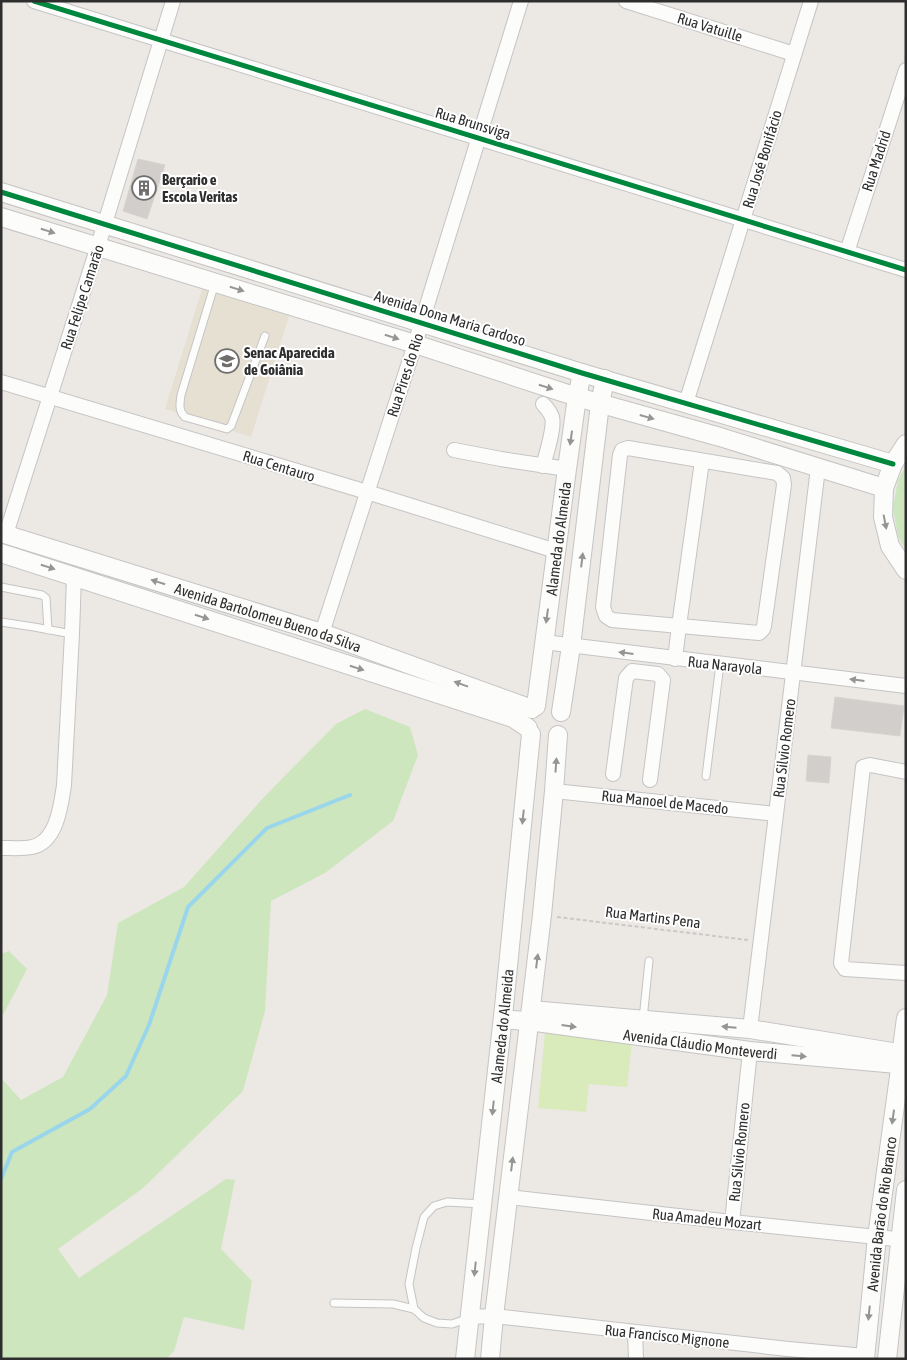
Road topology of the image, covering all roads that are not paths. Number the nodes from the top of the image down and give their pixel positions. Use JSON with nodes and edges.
{"nodes":[{"id":1,"x":34,"y":1,"type":"edge"},
{"id":2,"x":173,"y":1,"type":"edge"},
{"id":3,"x":521,"y":1,"type":"edge"},
{"id":4,"x":626,"y":1,"type":"edge"},
{"id":5,"x":811,"y":1,"type":"edge"},
{"id":6,"x":161,"y":40,"type":"junction"},
{"id":7,"x":794,"y":54,"type":"junction"},
{"id":8,"x":906,"y":70,"type":"edge"},
{"id":9,"x":479,"y":138,"type":"junction"},
{"id":10,"x":1,"y":192,"type":"edge"},
{"id":11,"x":1,"y":217,"type":"edge"},
{"id":12,"x":743,"y":220,"type":"junction"},
{"id":13,"x":104,"y":225,"type":"junction"},
{"id":14,"x":98,"y":246,"type":"junction"},
{"id":15,"x":847,"y":252,"type":"junction"},
{"id":16,"x":906,"y":270,"type":"edge"},
{"id":17,"x":215,"y":282,"type":"junction"},
{"id":18,"x":422,"y":322,"type":"junction"},
{"id":19,"x":265,"y":336,"type":"dead end"},
{"id":20,"x":415,"y":344,"type":"junction"},
{"id":21,"x":582,"y":373,"type":"junction"},
{"id":22,"x":605,"y":379,"type":"junction"},
{"id":23,"x":1,"y":382,"type":"edge"},
{"id":24,"x":50,"y":397,"type":"junction"},
{"id":25,"x":577,"y":397,"type":"junction"},
{"id":26,"x":543,"y":404,"type":"dead end"},
{"id":27,"x":600,"y":404,"type":"junction"},
{"id":28,"x":686,"y":404,"type":"junction"},
{"id":29,"x":906,"y":444,"type":"edge"},
{"id":30,"x":454,"y":450,"type":"dead end"},
{"id":31,"x":702,"y":461,"type":"junction"},
{"id":32,"x":892,"y":464,"type":"junction"},
{"id":33,"x":543,"y":466,"type":"junction"},
{"id":34,"x":818,"y":468,"type":"junction"},
{"id":35,"x":567,"y":469,"type":"junction"},
{"id":36,"x":884,"y":488,"type":"junction"},
{"id":37,"x":367,"y":492,"type":"junction"},
{"id":38,"x":3,"y":534,"type":"edge"},
{"id":39,"x":556,"y":552,"type":"junction"},
{"id":40,"x":1,"y":553,"type":"edge"},
{"id":41,"x":906,"y":570,"type":"edge"},
{"id":42,"x":74,"y":576,"type":"junction"},
{"id":43,"x":1,"y":587,"type":"edge"},
{"id":44,"x":1,"y":622,"type":"edge"},
{"id":45,"x":679,"y":626,"type":"junction"},
{"id":46,"x":48,"y":630,"type":"junction"},
{"id":47,"x":322,"y":633,"type":"junction"},
{"id":48,"x":72,"y":634,"type":"junction"},
{"id":49,"x":544,"y":642,"type":"junction"},
{"id":50,"x":571,"y":646,"type":"junction"},
{"id":51,"x":647,"y":656,"type":"junction"},
{"id":52,"x":676,"y":659,"type":"junction"},
{"id":53,"x":720,"y":664,"type":"junction"},
{"id":54,"x":646,"y":672,"type":"junction"},
{"id":55,"x":793,"y":672,"type":"junction"},
{"id":56,"x":906,"y":686,"type":"edge"},
{"id":57,"x":534,"y":708,"type":"junction"},
{"id":58,"x":561,"y":712,"type":"junction"},
{"id":59,"x":530,"y":731,"type":"junction"},
{"id":60,"x":558,"y":735,"type":"junction"},
{"id":61,"x":906,"y":772,"type":"edge"},
{"id":62,"x":613,"y":774,"type":"dead end"},
{"id":63,"x":706,"y":776,"type":"dead end"},
{"id":64,"x":650,"y":780,"type":"dead end"},
{"id":65,"x":554,"y":791,"type":"junction"},
{"id":66,"x":776,"y":814,"type":"junction"},
{"id":67,"x":1,"y":848,"type":"edge"},
{"id":68,"x":648,"y":961,"type":"dead end"},
{"id":69,"x":906,"y":973,"type":"edge"},
{"id":70,"x":504,"y":1013,"type":"junction"},
{"id":71,"x":530,"y":1015,"type":"junction"},
{"id":72,"x":906,"y":1018,"type":"edge"},
{"id":73,"x":642,"y":1019,"type":"junction"},
{"id":74,"x":750,"y":1029,"type":"junction"},
{"id":75,"x":750,"y":1051,"type":"junction"},
{"id":76,"x":901,"y":1059,"type":"edge"},
{"id":77,"x":906,"y":1190,"type":"edge"},
{"id":78,"x":508,"y":1197,"type":"junction"},
{"id":79,"x":482,"y":1204,"type":"junction"},
{"id":80,"x":732,"y":1222,"type":"junction"},
{"id":81,"x":877,"y":1236,"type":"junction"},
{"id":82,"x":903,"y":1239,"type":"edge"},
{"id":83,"x":334,"y":1302,"type":"dead end"},
{"id":84,"x":414,"y":1309,"type":"junction"},
{"id":85,"x":494,"y":1316,"type":"junction"},
{"id":86,"x":470,"y":1318,"type":"junction"},
{"id":87,"x":635,"y":1332,"type":"junction"},
{"id":88,"x":788,"y":1354,"type":"edge"},
{"id":89,"x":865,"y":1358,"type":"edge"},
{"id":90,"x":465,"y":1359,"type":"edge"},
{"id":91,"x":490,"y":1359,"type":"edge"},
{"id":92,"x":636,"y":1359,"type":"edge"},
{"id":93,"x":887,"y":1359,"type":"edge"}],
"edges":[{"from":1,"to":6,"type":"street","name":"Rua Brunsviga"},
{"from":2,"to":6,"type":"street","name":"Rua Felipe Camarão"},
{"from":3,"to":9,"type":"street","name":"Rua Pires do Rio"},
{"from":4,"to":7,"type":"street","name":"Rua Vatuille"},
{"from":5,"to":7,"type":"street","name":"Rua José Bonifácio"},
{"from":6,"to":9,"type":"street","name":"Rua Brunsviga"},
{"from":6,"to":13,"type":"street","name":"Rua Felipe Camarão"},
{"from":7,"to":12,"type":"street","name":"Rua José Bonifácio"},
{"from":8,"to":15,"type":"street","name":"Rua Madrid"},
{"from":9,"to":12,"type":"street","name":"Rua Brunsviga"},
{"from":9,"to":18,"type":"street","name":"Rua Pires do Rio"},
{"from":10,"to":13,"type":"street","name":"Avenida Dona Maria Cardoso"},
{"from":11,"to":14,"type":"street","one_way":true},
{"from":12,"to":15,"type":"street","name":"Rua Brunsviga"},
{"from":12,"to":28,"type":"street","name":"Rua José Bonifácio"},
{"from":13,"to":14,"type":"street","name":"Rua Felipe Camarão"},
{"from":13,"to":18,"type":"street","name":"Avenida Dona Maria Cardoso"},
{"from":14,"to":17,"type":"street"},
{"from":14,"to":24,"type":"street","name":"Rua Felipe Camarão"},
{"from":15,"to":16,"type":"street","name":"Rua Brunsviga"},
{"from":17,"to":19,"type":"lane"},
{"from":17,"to":20,"type":"street","one_way":true},
{"from":18,"to":20,"type":"street","name":"Rua Pires do Rio"},
{"from":18,"to":21,"type":"street","name":"Avenida Dona Maria Cardoso"},
{"from":20,"to":25,"type":"street","one_way":true},
{"from":20,"to":37,"type":"street","name":"Rua Pires do Rio"},
{"from":21,"to":22,"type":"street","name":"Avenida Dona Maria Cardoso"},
{"from":21,"to":25,"type":"street","name":"Alameda do Almeida"},
{"from":22,"to":27,"type":"street","name":"Alameda do Almeida"},
{"from":22,"to":28,"type":"street","name":"Avenida Dona Maria Cardoso"},
{"from":23,"to":24,"type":"street","name":"Rua Centauro"},
{"from":24,"to":37,"type":"street","name":"Rua Centauro"},
{"from":24,"to":38,"type":"street","name":"Rua Felipe Camarão"},
{"from":25,"to":27,"type":"street"},
{"from":25,"to":35,"type":"street","name":"Alameda do Almeida","one_way":true},
{"from":26,"to":33,"type":"street"},
{"from":27,"to":34,"type":"street","one_way":true},
{"from":50,"to":27,"type":"street","name":"Alameda do Almeida","one_way":true},
{"from":28,"to":32,"type":"street","name":"Avenida Dona Maria Cardoso"},
{"from":29,"to":32,"type":"street"},
{"from":30,"to":33,"type":"street"},
{"from":31,"to":45,"type":"street"},
{"from":31,"to":45,"type":"street"},
{"from":31,"to":45,"type":"street"},
{"from":32,"to":36,"type":"street"},
{"from":33,"to":35,"type":"street"},
{"from":34,"to":36,"type":"street"},
{"from":34,"to":55,"type":"street","name":"Rua Silvio Romero"},
{"from":35,"to":39,"type":"street","name":"Alameda do Almeida"},
{"from":36,"to":41,"type":"street","one_way":true},
{"from":37,"to":39,"type":"street","name":"Rua Centauro"},
{"from":37,"to":47,"type":"street","name":"Rua Pires do Rio"},
{"from":47,"to":38,"type":"street","name":"Avenida Bartolomeu Bueno da Silva","one_way":true},
{"from":39,"to":49,"type":"street","name":"Alameda do Almeida","one_way":true},
{"from":40,"to":42,"type":"street","name":"Avenida Bartolomeu Bueno da Silva","one_way":true},
{"from":42,"to":48,"type":"street"},
{"from":42,"to":59,"type":"street","name":"Avenida Bartolomeu Bueno da Silva","one_way":true},
{"from":43,"to":46,"type":"lane"},
{"from":44,"to":46,"type":"lane"},
{"from":45,"to":52,"type":"street"},
{"from":46,"to":48,"type":"lane"},
{"from":57,"to":47,"type":"street","name":"Avenida Bartolomeu Bueno da Silva","one_way":true},
{"from":48,"to":67,"type":"street"},
{"from":49,"to":50,"type":"street","name":"Rua Narayola"},
{"from":49,"to":57,"type":"street","name":"Alameda do Almeida"},
{"from":51,"to":50,"type":"street","name":"Rua Narayola","one_way":true},
{"from":50,"to":58,"type":"street","name":"Alameda do Almeida"},
{"from":51,"to":52,"type":"street","name":"Rua Narayola"},
{"from":51,"to":54,"type":"street"},
{"from":52,"to":53,"type":"street","name":"Rua Narayola"},
{"from":53,"to":55,"type":"street","name":"Rua Narayola"},
{"from":53,"to":63,"type":"lane"},
{"from":54,"to":62,"type":"street"},
{"from":54,"to":64,"type":"street"},
{"from":56,"to":55,"type":"street","name":"Rua Narayola","one_way":true},
{"from":55,"to":66,"type":"street","name":"Rua Silvio Romero"},
{"from":57,"to":58,"type":"street"},
{"from":57,"to":59,"type":"street"},
{"from":58,"to":60,"type":"street"},
{"from":59,"to":60,"type":"street"},
{"from":59,"to":70,"type":"street","name":"Alameda do Almeida","one_way":true},
{"from":65,"to":60,"type":"street","name":"Alameda do Almeida","one_way":true},
{"from":61,"to":69,"type":"street"},
{"from":65,"to":66,"type":"street","name":"Rua Manoel de Macedo"},
{"from":71,"to":65,"type":"street","name":"Alameda do Almeida","one_way":true},
{"from":66,"to":74,"type":"street","name":"Rua Silvio Romero"},
{"from":68,"to":73,"type":"lane"},
{"from":70,"to":71,"type":"street","name":"Avenida Cláudio Monteverdi"},
{"from":70,"to":79,"type":"street","name":"Alameda do Almeida","one_way":true},
{"from":71,"to":73,"type":"street","name":"Avenida Cláudio Monteverdi"},
{"from":71,"to":75,"type":"street","name":"Avenida Cláudio Monteverdi","one_way":true},
{"from":78,"to":71,"type":"street","name":"Alameda do Almeida","one_way":true},
{"from":72,"to":76,"type":"street","name":"Avenida Barão do Rio Branco"},
{"from":74,"to":73,"type":"street","name":"Avenida Cláudio Monteverdi","one_way":true},
{"from":74,"to":76,"type":"street","name":"Avenida Cláudio Monteverdi"},
{"from":75,"to":76,"type":"street","name":"Avenida Cláudio Monteverdi","one_way":true},
{"from":75,"to":80,"type":"street","name":"Rua Silvio Romero"},
{"from":76,"to":81,"type":"street","name":"Avenida Barão do Rio Branco","one_way":true},
{"from":77,"to":82,"type":"street","name":"Avenida Barão do Rio Branco"},
{"from":78,"to":80,"type":"street","name":"Rua Amadeu Mozart"},
{"from":78,"to":85,"type":"street","name":"Alameda do Almeida"},
{"from":79,"to":84,"type":"lane"},
{"from":79,"to":86,"type":"street","name":"Alameda do Almeida","one_way":true},
{"from":80,"to":81,"type":"street","name":"Rua Amadeu Mozart"},
{"from":81,"to":82,"type":"street","name":"Rua Amadeu Mozart"},
{"from":81,"to":89,"type":"street","name":"Avenida Barão do Rio Branco","one_way":true},
{"from":82,"to":93,"type":"street","name":"Avenida Barão do Rio Branco"},
{"from":83,"to":84,"type":"lane"},
{"from":84,"to":86,"type":"lane"},
{"from":85,"to":86,"type":"street","name":"Rua Francisco Mignone"},
{"from":85,"to":87,"type":"street","name":"Rua Francisco Mignone"},
{"from":85,"to":91,"type":"street","name":"Alameda do Almeida"},
{"from":86,"to":90,"type":"street","name":"Alameda do Almeida"},
{"from":87,"to":88,"type":"street","name":"Rua Francisco Mignone"},
{"from":87,"to":92,"type":"street"},
{"from":88,"to":89,"type":"street","name":"Rua Francisco Mignone"}]}
